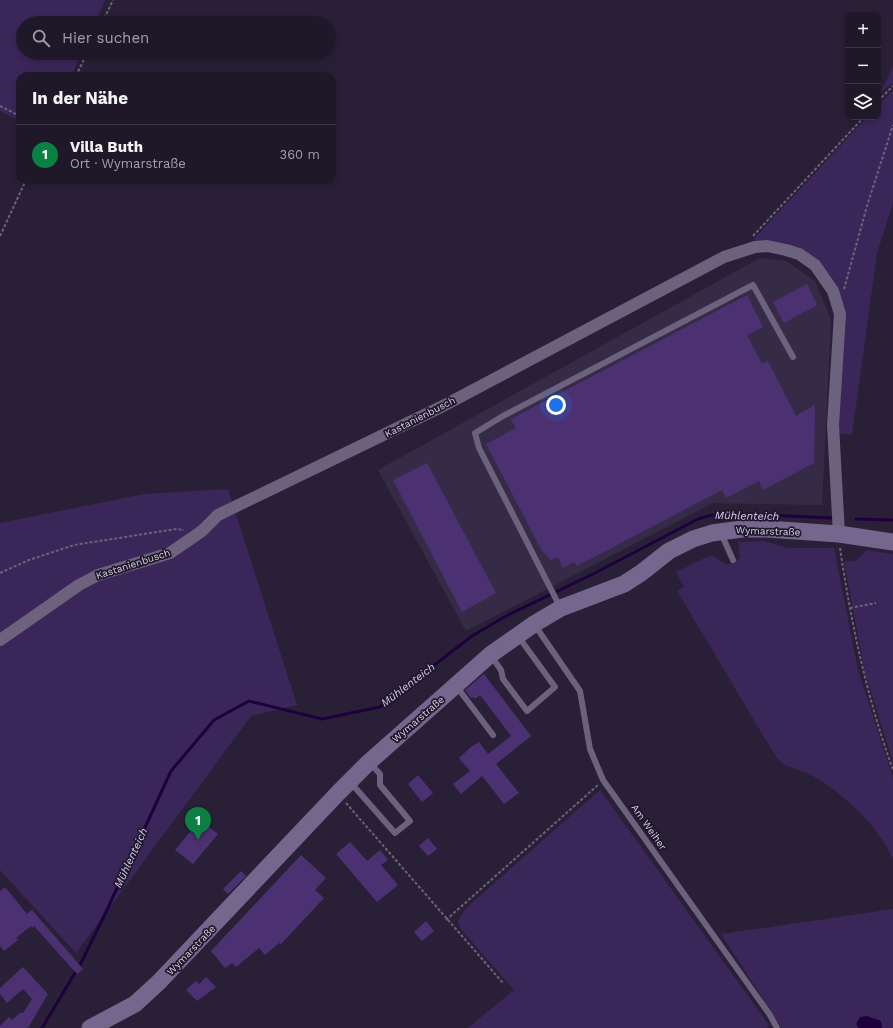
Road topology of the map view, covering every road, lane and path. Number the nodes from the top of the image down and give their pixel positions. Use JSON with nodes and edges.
{"nodes":[{"id":1,"x":113,"y":0,"type":"edge"},
{"id":2,"x":105,"y":16,"type":"edge"},
{"id":3,"x":84,"y":60,"type":"edge"},
{"id":4,"x":78,"y":72,"type":"edge"},
{"id":5,"x":893,"y":86,"type":"edge"},
{"id":6,"x":881,"y":98,"type":"edge"},
{"id":7,"x":0,"y":106,"type":"edge"},
{"id":8,"x":16,"y":114,"type":"edge"},
{"id":9,"x":861,"y":120,"type":"edge"},
{"id":10,"x":893,"y":125,"type":"edge"},
{"id":11,"x":24,"y":184,"type":"edge"},
{"id":12,"x":0,"y":236,"type":"edge"},
{"id":13,"x":746,"y":250,"type":"junction"},
{"id":14,"x":836,"y":297,"type":"junction"},
{"id":15,"x":793,"y":357,"type":"dead end"},
{"id":16,"x":202,"y":531,"type":"junction"},
{"id":17,"x":720,"y":531,"type":"junction"},
{"id":18,"x":839,"y":534,"type":"junction"},
{"id":19,"x":893,"y":542,"type":"edge"},
{"id":20,"x":733,"y":560,"type":"dead end"},
{"id":21,"x":0,"y":573,"type":"edge"},
{"id":22,"x":559,"y":604,"type":"junction"},
{"id":23,"x":876,"y":604,"type":"dead end"},
{"id":24,"x":850,"y":608,"type":"junction"},
{"id":25,"x":534,"y":624,"type":"junction"},
{"id":26,"x":518,"y":635,"type":"junction"},
{"id":27,"x":0,"y":640,"type":"edge"},
{"id":28,"x":490,"y":655,"type":"junction"},
{"id":29,"x":456,"y":686,"type":"junction"},
{"id":30,"x":493,"y":735,"type":"dead end"},
{"id":31,"x":369,"y":762,"type":"junction"},
{"id":32,"x":893,"y":770,"type":"edge"},
{"id":33,"x":603,"y":780,"type":"junction"},
{"id":34,"x":344,"y":787,"type":"junction"},
{"id":35,"x":446,"y":920,"type":"junction"},
{"id":36,"x":503,"y":983,"type":"dead end"},
{"id":37,"x":90,"y":1028,"type":"edge"},
{"id":38,"x":777,"y":1028,"type":"edge"}],
"edges":[{"from":1,"to":2,"type":"path"},
{"from":3,"to":4,"type":"path"},
{"from":5,"to":6,"type":"path"},
{"from":7,"to":8,"type":"path"},
{"from":9,"to":13,"type":"path"},
{"from":10,"to":14,"type":"path"},
{"from":11,"to":12,"type":"path"},
{"from":13,"to":14,"type":"street","name":"Kastanienbusch"},
{"from":13,"to":16,"type":"street","name":"Kastanienbusch"},
{"from":14,"to":18,"type":"street","name":"Kastanienbusch"},
{"from":15,"to":22,"type":"lane"},
{"from":16,"to":21,"type":"path"},
{"from":16,"to":27,"type":"street","name":"Kastanienbusch"},
{"from":17,"to":18,"type":"main road","name":"Wymarstraße"},
{"from":17,"to":20,"type":"lane"},
{"from":17,"to":22,"type":"main road","name":"Wymarstraße"},
{"from":18,"to":19,"type":"main road","name":"Wymarstraße"},
{"from":18,"to":24,"type":"path"},
{"from":22,"to":25,"type":"main road","name":"Wymarstraße"},
{"from":23,"to":24,"type":"path"},
{"from":24,"to":32,"type":"path"},
{"from":25,"to":26,"type":"main road","name":"Wymarstraße"},
{"from":25,"to":33,"type":"lane","name":"Am Weiher"},
{"from":26,"to":28,"type":"main road","name":"Wymarstraße"},
{"from":26,"to":28,"type":"lane"},
{"from":28,"to":29,"type":"main road","name":"Wymarstraße"},
{"from":29,"to":30,"type":"lane"},
{"from":29,"to":31,"type":"main road","name":"Wymarstraße"},
{"from":31,"to":34,"type":"main road","name":"Wymarstraße"},
{"from":31,"to":34,"type":"lane"},
{"from":33,"to":35,"type":"path"},
{"from":33,"to":38,"type":"lane","name":"Am Weiher"},
{"from":34,"to":35,"type":"path"},
{"from":34,"to":37,"type":"main road","name":"Wymarstraße"},
{"from":35,"to":36,"type":"path"}]}
